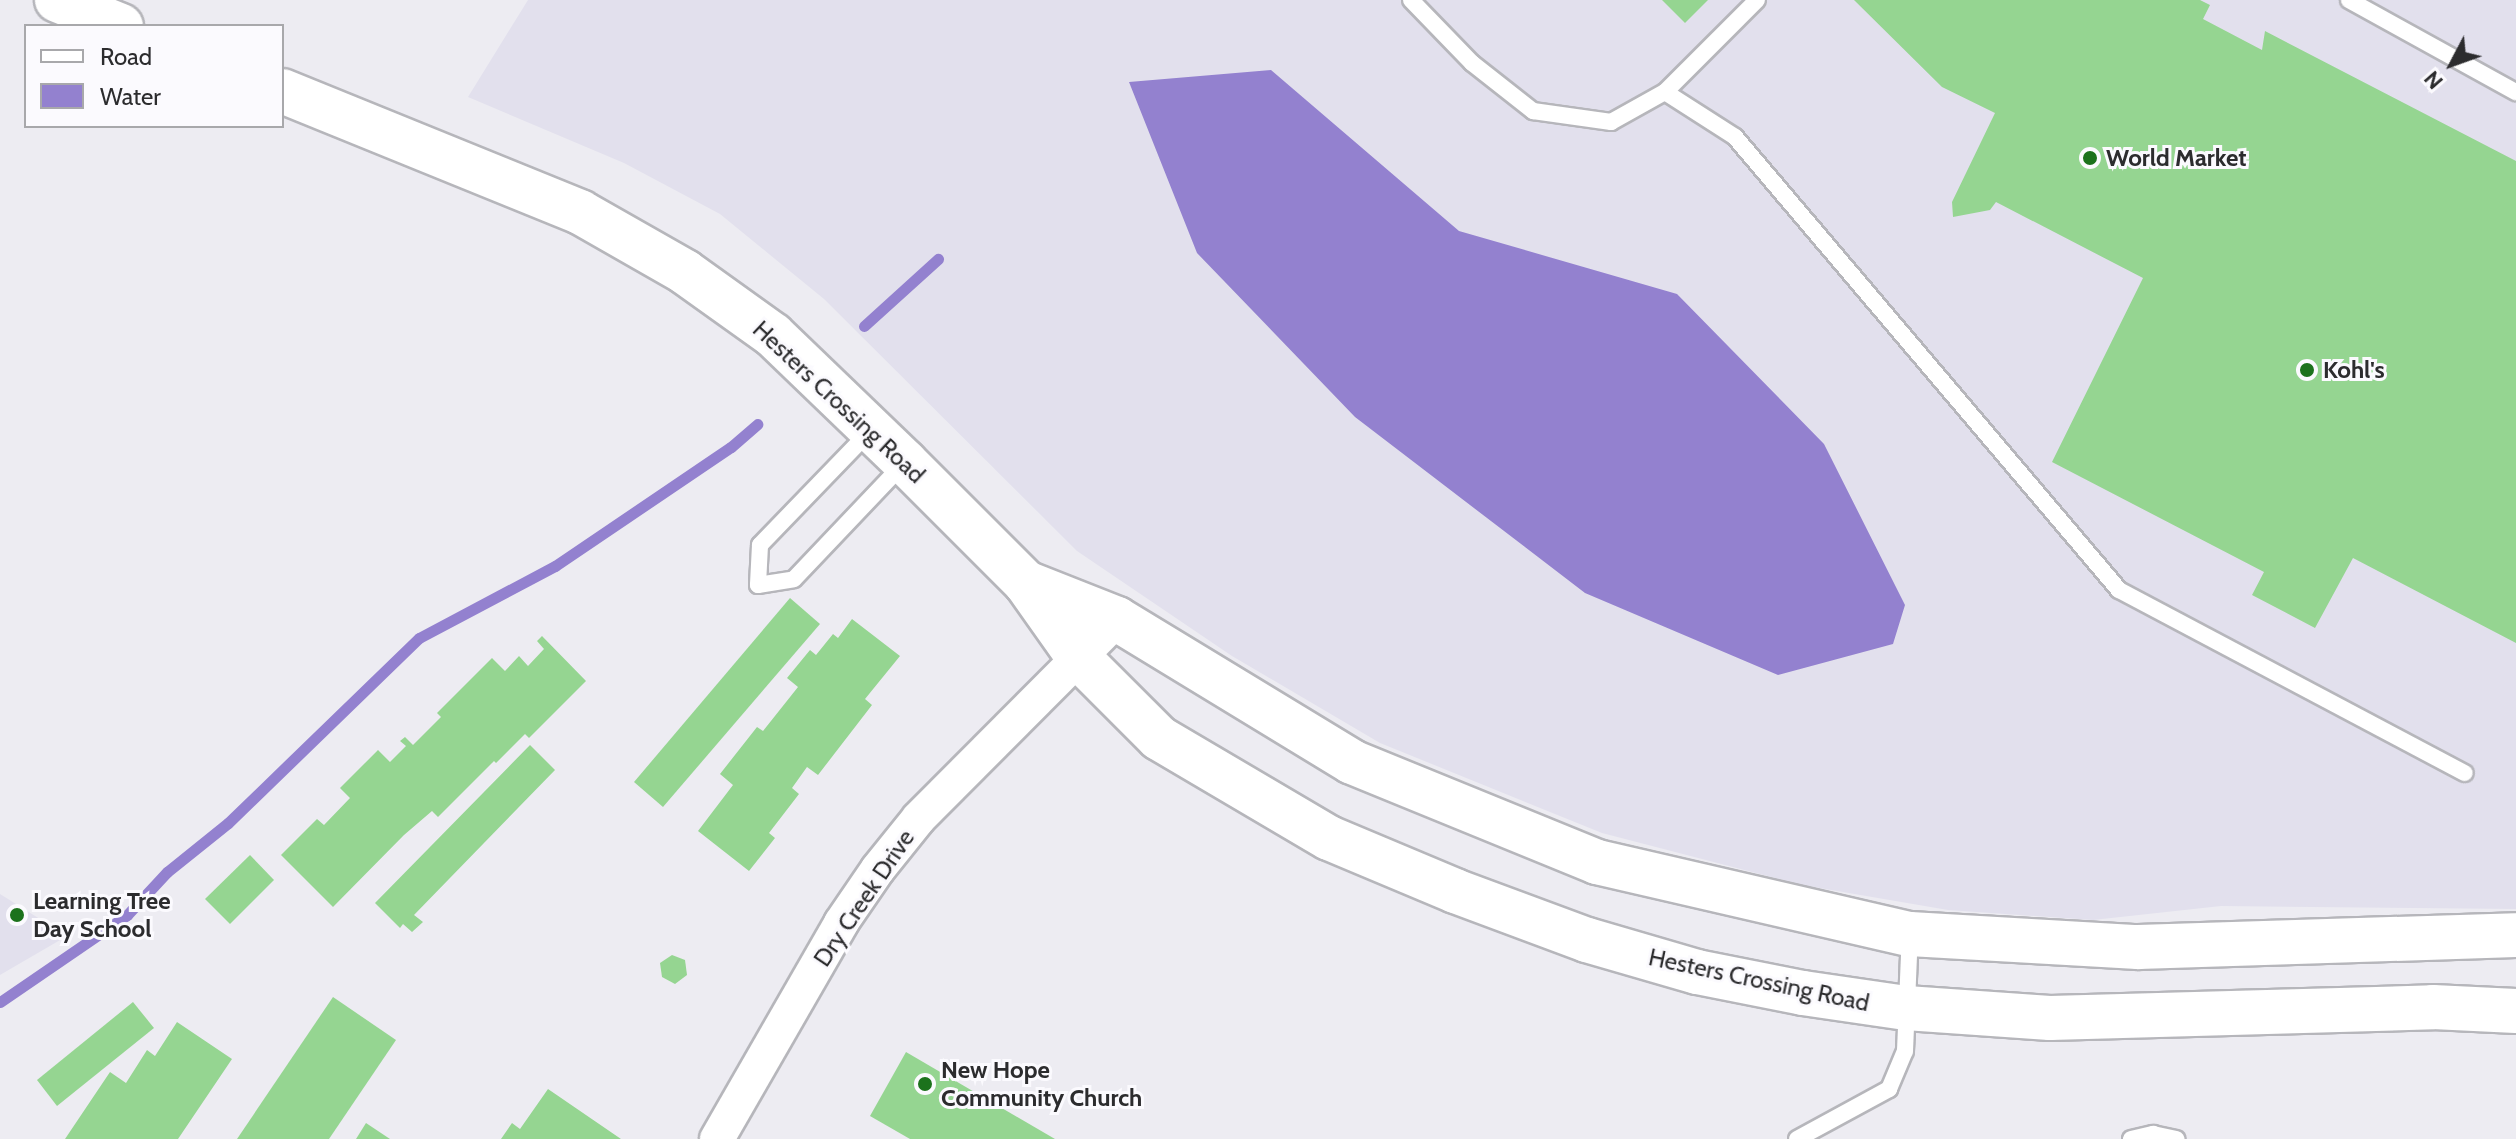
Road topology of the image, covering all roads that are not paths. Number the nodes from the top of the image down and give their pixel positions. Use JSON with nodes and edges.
{"nodes":[{"id":1,"x":57,"y":0,"type":"edge"},
{"id":2,"x":1411,"y":0,"type":"edge"},
{"id":3,"x":1757,"y":0,"type":"edge"},
{"id":4,"x":2349,"y":0,"type":"edge"},
{"id":5,"x":116,"y":24,"type":"edge"},
{"id":6,"x":284,"y":92,"type":"edge"},
{"id":7,"x":1665,"y":92,"type":"junction"},
{"id":8,"x":2516,"y":92,"type":"edge"},
{"id":9,"x":871,"y":429,"type":"junction"},
{"id":10,"x":905,"y":462,"type":"junction"},
{"id":11,"x":1026,"y":583,"type":"junction"},
{"id":12,"x":1117,"y":619,"type":"junction"},
{"id":13,"x":1079,"y":658,"type":"junction"},
{"id":14,"x":2465,"y":773,"type":"dead end"},
{"id":15,"x":1910,"y":934,"type":"junction"},
{"id":16,"x":2516,"y":935,"type":"edge"},
{"id":17,"x":1906,"y":1008,"type":"junction"},
{"id":18,"x":2516,"y":1011,"type":"edge"},
{"id":19,"x":717,"y":1139,"type":"edge"},
{"id":20,"x":1797,"y":1139,"type":"edge"},
{"id":21,"x":2131,"y":1139,"type":"edge"},
{"id":22,"x":2176,"y":1139,"type":"edge"}],
"edges":[{"from":1,"to":5,"type":"street"},
{"from":2,"to":7,"type":"lane"},
{"from":3,"to":7,"type":"lane"},
{"from":4,"to":8,"type":"lane"},
{"from":6,"to":9,"type":"street","name":"Hesters Crossing Road"},
{"from":7,"to":14,"type":"lane"},
{"from":9,"to":10,"type":"street","name":"Hesters Crossing Road"},
{"from":9,"to":10,"type":"lane"},
{"from":10,"to":11,"type":"street","name":"Hesters Crossing Road"},
{"from":11,"to":12,"type":"street","name":"Hesters Crossing Road"},
{"from":11,"to":13,"type":"street","name":"Hesters Crossing Road"},
{"from":12,"to":13,"type":"street","name":"Dry Creek Drive"},
{"from":12,"to":15,"type":"street","name":"Hesters Crossing Road"},
{"from":13,"to":17,"type":"street","name":"Hesters Crossing Road"},
{"from":13,"to":19,"type":"street","name":"Dry Creek Drive"},
{"from":15,"to":16,"type":"street","name":"Hesters Crossing Road"},
{"from":15,"to":17,"type":"lane"},
{"from":17,"to":18,"type":"street","name":"Hesters Crossing Road"},
{"from":17,"to":20,"type":"lane"},
{"from":21,"to":22,"type":"lane"}]}
